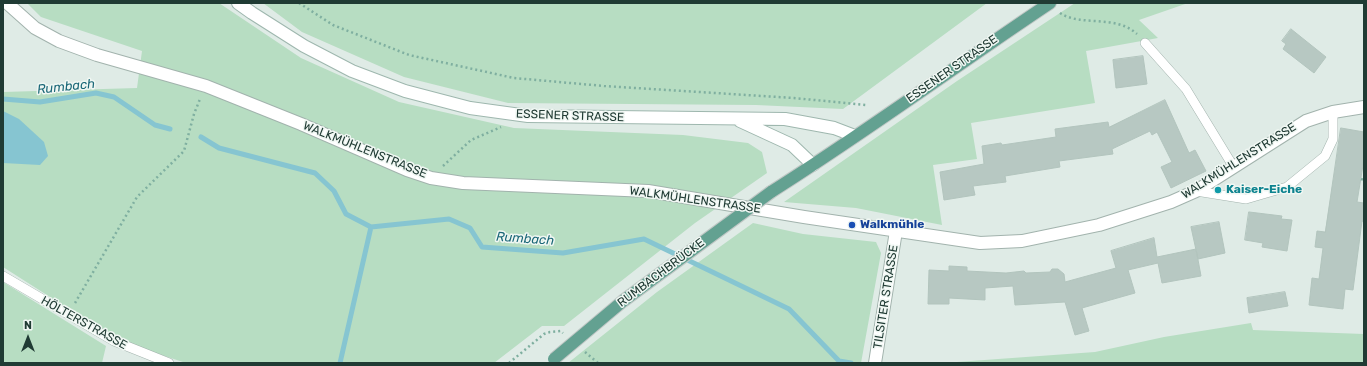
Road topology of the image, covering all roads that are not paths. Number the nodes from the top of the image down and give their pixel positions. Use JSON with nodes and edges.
{"nodes":[{"id":1,"x":7,"y":3,"type":"edge"},
{"id":2,"x":238,"y":3,"type":"edge"},
{"id":3,"x":1050,"y":3,"type":"edge"},
{"id":4,"x":1145,"y":43,"type":"road end"},
{"id":5,"x":1364,"y":108,"type":"edge"},
{"id":6,"x":1333,"y":112,"type":"junction"},
{"id":7,"x":736,"y":119,"type":"junction"},
{"id":8,"x":855,"y":136,"type":"junction"},
{"id":9,"x":813,"y":165,"type":"junction"},
{"id":10,"x":1233,"y":166,"type":"junction"},
{"id":11,"x":1196,"y":191,"type":"junction"},
{"id":12,"x":771,"y":192,"type":"joint"},
{"id":13,"x":896,"y":230,"type":"junction"},
{"id":14,"x":3,"y":276,"type":"edge"},
{"id":15,"x":552,"y":361,"type":"edge"},
{"id":16,"x":169,"y":363,"type":"edge"},
{"id":17,"x":875,"y":363,"type":"edge"}],
"edges":[{"from":1,"to":13,"type":"street","name":"WALKMÜHLENSTRASSE"},
{"from":2,"to":7,"type":"street","name":"ESSENER STRASSE"},
{"from":3,"to":8,"type":"main road","name":"ESSENER STRASSE"},
{"from":4,"to":10,"type":"lane"},
{"from":5,"to":6,"type":"street","name":"WALKMÜHLENSTRASSE"},
{"from":6,"to":10,"type":"street","name":"WALKMÜHLENSTRASSE"},
{"from":6,"to":11,"type":"lane"},
{"from":7,"to":8,"type":"street","name":"ESSENER STRASSE"},
{"from":7,"to":9,"type":"street","name":"ESSENER STRASSE"},
{"from":8,"to":9,"type":"main road","name":"ESSENER STRASSE"},
{"from":9,"to":12,"type":"main road","name":"ESSENER STRASSE"},
{"from":10,"to":11,"type":"street","name":"WALKMÜHLENSTRASSE"},
{"from":11,"to":13,"type":"street","name":"WALKMÜHLENSTRASSE"},
{"from":12,"to":15,"type":"main road","name":"RUMBACHBRÜCKE","bridge":true},
{"from":13,"to":17,"type":"street","name":"TILSITER STRASSE"},
{"from":14,"to":16,"type":"lane","name":"HÖLTERSTRASSE"}]}
